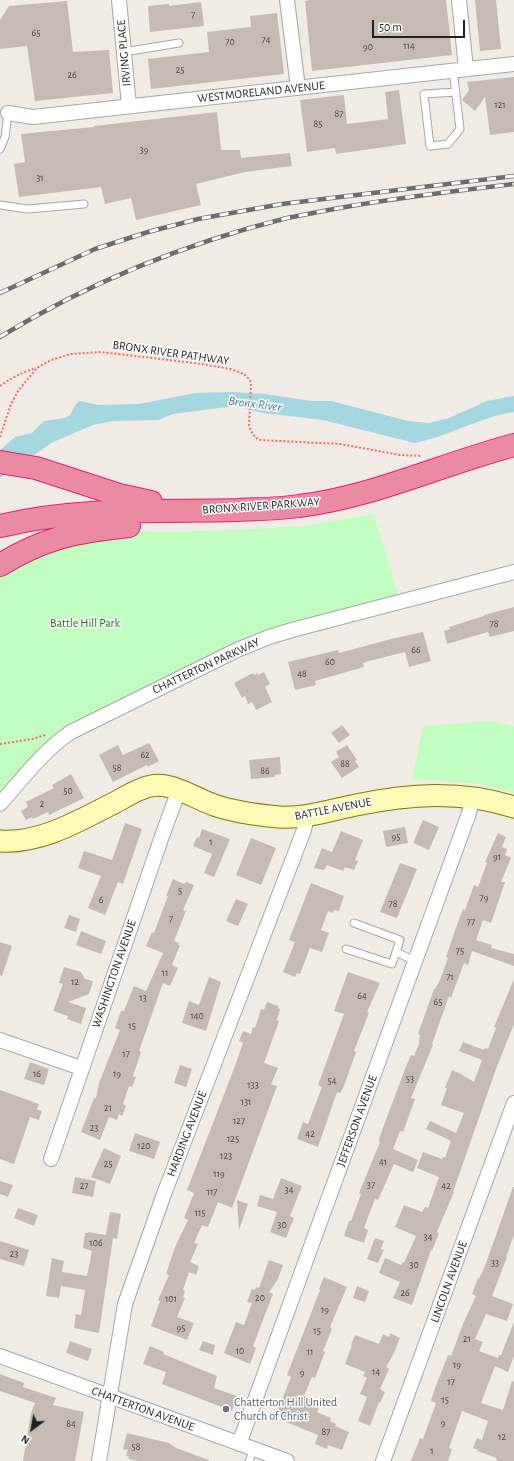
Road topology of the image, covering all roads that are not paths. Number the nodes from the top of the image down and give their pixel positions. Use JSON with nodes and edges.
{"nodes":[{"id":1,"x":119,"y":0,"type":"edge"},
{"id":2,"x":287,"y":0,"type":"edge"},
{"id":3,"x":459,"y":0,"type":"edge"},
{"id":4,"x":179,"y":43,"type":"dead end"},
{"id":5,"x":124,"y":52,"type":"junction"},
{"id":6,"x":514,"y":64,"type":"edge"},
{"id":7,"x":460,"y":70,"type":"junction"},
{"id":8,"x":298,"y":88,"type":"junction"},
{"id":9,"x":456,"y":92,"type":"junction"},
{"id":10,"x":129,"y":106,"type":"junction"},
{"id":11,"x":8,"y":113,"type":"joint"},
{"id":12,"x":0,"y":149,"type":"edge"},
{"id":13,"x":84,"y":204,"type":"dead end"},
{"id":14,"x":0,"y":205,"type":"edge"},
{"id":15,"x":514,"y":445,"type":"edge"},
{"id":16,"x":514,"y":460,"type":"edge"},
{"id":17,"x":0,"y":462,"type":"edge"},
{"id":18,"x":209,"y":510,"type":"junction"},
{"id":19,"x":0,"y":526,"type":"edge"},
{"id":20,"x":129,"y":526,"type":"junction"},
{"id":21,"x":0,"y":538,"type":"edge"},
{"id":22,"x":0,"y":565,"type":"edge"},
{"id":23,"x":514,"y":572,"type":"edge"},
{"id":24,"x":179,"y":790,"type":"junction"},
{"id":25,"x":473,"y":798,"type":"junction"},
{"id":26,"x":0,"y":804,"type":"edge"},
{"id":27,"x":514,"y":807,"type":"edge"},
{"id":28,"x":307,"y":816,"type":"junction"},
{"id":29,"x":0,"y":841,"type":"edge"},
{"id":30,"x":354,"y":923,"type":"dead end"},
{"id":31,"x":346,"y":949,"type":"dead end"},
{"id":32,"x":396,"y":952,"type":"junction"},
{"id":33,"x":415,"y":961,"type":"junction"},
{"id":34,"x":0,"y":1040,"type":"edge"},
{"id":35,"x":81,"y":1068,"type":"junction"},
{"id":36,"x":514,"y":1103,"type":"edge"},
{"id":37,"x":51,"y":1159,"type":"dead end"},
{"id":38,"x":0,"y":1356,"type":"edge"},
{"id":39,"x":109,"y":1396,"type":"junction"},
{"id":40,"x":239,"y":1444,"type":"junction"},
{"id":41,"x":252,"y":1455,"type":"edge"},
{"id":42,"x":99,"y":1461,"type":"edge"},
{"id":43,"x":287,"y":1461,"type":"edge"},
{"id":44,"x":383,"y":1461,"type":"edge"}],
"edges":[{"from":1,"to":5,"type":"street","name":"IRVING PLACE"},
{"from":2,"to":8,"type":"street"},
{"from":3,"to":7,"type":"street"},
{"from":4,"to":5,"type":"lane"},
{"from":5,"to":10,"type":"street","name":"IRVING PLACE"},
{"from":6,"to":7,"type":"street","name":"WESTMORELAND AVENUE"},
{"from":7,"to":8,"type":"street","name":"WESTMORELAND AVENUE"},
{"from":7,"to":9,"type":"lane"},
{"from":8,"to":10,"type":"street","name":"WESTMORELAND AVENUE"},
{"from":9,"to":9,"type":"lane"},
{"from":10,"to":11,"type":"street","name":"WESTMORELAND AVENUE"},
{"from":11,"to":12,"type":"lane"},
{"from":13,"to":14,"type":"lane"},
{"from":15,"to":18,"type":"highway","name":"BRONX RIVER PARKWAY"},
{"from":16,"to":20,"type":"highway","name":"BRONX RIVER PARKWAY"},
{"from":17,"to":18,"type":"highway"},
{"from":18,"to":19,"type":"highway","name":"BRONX RIVER PARKWAY"},
{"from":20,"to":21,"type":"highway","name":"BRONX RIVER PARKWAY"},
{"from":20,"to":22,"type":"highway"},
{"from":23,"to":26,"type":"street","name":"CHATTERTON PARKWAY"},
{"from":24,"to":28,"type":"street","name":"BATTLE AVENUE"},
{"from":24,"to":29,"type":"street","name":"BATTLE AVENUE"},
{"from":24,"to":35,"type":"street","name":"WASHINGTON AVENUE"},
{"from":25,"to":27,"type":"street","name":"BATTLE AVENUE"},
{"from":25,"to":28,"type":"street","name":"BATTLE AVENUE"},
{"from":25,"to":33,"type":"street","name":"JEFFERSON AVENUE"},
{"from":28,"to":39,"type":"street","name":"HARDING AVENUE"},
{"from":30,"to":32,"type":"lane"},
{"from":31,"to":32,"type":"lane"},
{"from":32,"to":33,"type":"lane"},
{"from":33,"to":40,"type":"street","name":"JEFFERSON AVENUE"},
{"from":34,"to":35,"type":"street"},
{"from":35,"to":37,"type":"street","name":"WASHINGTON AVENUE"},
{"from":36,"to":44,"type":"street","name":"LINCOLN AVENUE"},
{"from":38,"to":39,"type":"street","name":"CHATTERTON AVENUE"},
{"from":39,"to":40,"type":"street","name":"CHATTERTON AVENUE"},
{"from":39,"to":42,"type":"street","name":"HARDING AVENUE"},
{"from":40,"to":41,"type":"street","name":"CHATTERTON AVENUE"},
{"from":41,"to":43,"type":"street","name":"CHATTERTON AVENUE"}]}
